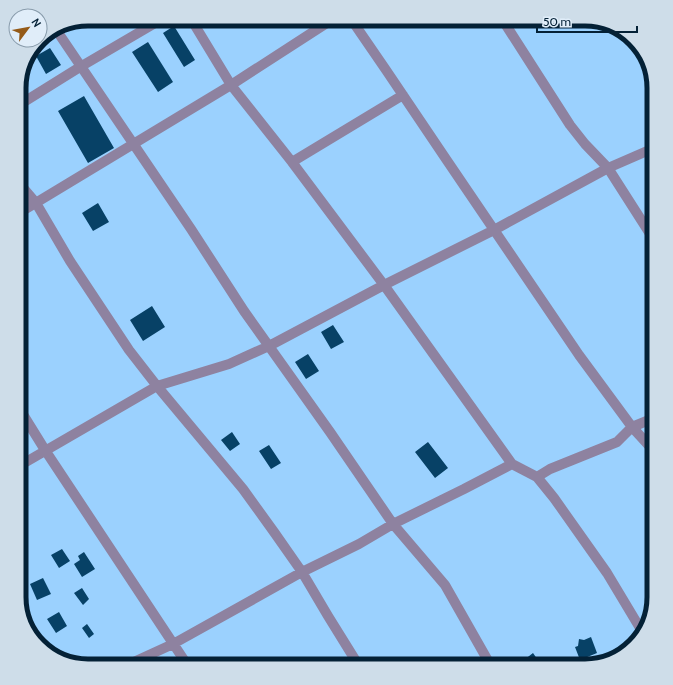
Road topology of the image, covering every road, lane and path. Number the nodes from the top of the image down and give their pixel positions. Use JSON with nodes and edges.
{"nodes":[{"id":1,"x":150,"y":26,"type":"edge"},
{"id":2,"x":194,"y":26,"type":"edge"},
{"id":3,"x":322,"y":26,"type":"edge"},
{"id":4,"x":356,"y":26,"type":"edge"},
{"id":5,"x":506,"y":26,"type":"edge"},
{"id":6,"x":58,"y":33,"type":"edge"},
{"id":7,"x":80,"y":67,"type":"junction"},
{"id":8,"x":232,"y":85,"type":"junction"},
{"id":9,"x":403,"y":95,"type":"junction"},
{"id":10,"x":26,"y":101,"type":"edge"},
{"id":11,"x":132,"y":144,"type":"junction"},
{"id":12,"x":647,"y":151,"type":"edge"},
{"id":13,"x":292,"y":162,"type":"junction"},
{"id":14,"x":608,"y":168,"type":"junction"},
{"id":15,"x":26,"y":191,"type":"edge"},
{"id":16,"x":36,"y":203,"type":"junction"},
{"id":17,"x":26,"y":209,"type":"edge"},
{"id":18,"x":647,"y":229,"type":"edge"},
{"id":19,"x":494,"y":230,"type":"junction"},
{"id":20,"x":384,"y":285,"type":"junction"},
{"id":21,"x":269,"y":346,"type":"junction"},
{"id":22,"x":157,"y":386,"type":"junction"},
{"id":23,"x":26,"y":419,"type":"edge"},
{"id":24,"x":647,"y":421,"type":"edge"},
{"id":25,"x":632,"y":427,"type":"junction"},
{"id":26,"x":647,"y":443,"type":"edge"},
{"id":27,"x":45,"y":450,"type":"junction"},
{"id":28,"x":26,"y":462,"type":"edge"},
{"id":29,"x":512,"y":464,"type":"junction"},
{"id":30,"x":537,"y":477,"type":"junction"},
{"id":31,"x":393,"y":524,"type":"junction"},
{"id":32,"x":302,"y":572,"type":"junction"},
{"id":33,"x":639,"y":627,"type":"edge"},
{"id":34,"x":173,"y":644,"type":"junction"},
{"id":35,"x":140,"y":659,"type":"edge"},
{"id":36,"x":183,"y":659,"type":"edge"},
{"id":37,"x":355,"y":659,"type":"edge"},
{"id":38,"x":487,"y":659,"type":"edge"}],
"edges":[{"from":1,"to":7,"type":"street"},
{"from":2,"to":8,"type":"street"},
{"from":3,"to":8,"type":"street"},
{"from":4,"to":9,"type":"street"},
{"from":5,"to":14,"type":"street"},
{"from":6,"to":7,"type":"street"},
{"from":7,"to":10,"type":"street"},
{"from":7,"to":11,"type":"street"},
{"from":8,"to":11,"type":"street"},
{"from":8,"to":13,"type":"street"},
{"from":9,"to":13,"type":"street"},
{"from":9,"to":19,"type":"street"},
{"from":11,"to":16,"type":"street"},
{"from":11,"to":21,"type":"street"},
{"from":12,"to":14,"type":"street"},
{"from":13,"to":20,"type":"street"},
{"from":14,"to":18,"type":"street"},
{"from":14,"to":19,"type":"street"},
{"from":15,"to":16,"type":"street"},
{"from":16,"to":17,"type":"street"},
{"from":16,"to":22,"type":"street"},
{"from":19,"to":20,"type":"street"},
{"from":19,"to":25,"type":"street"},
{"from":20,"to":21,"type":"street"},
{"from":20,"to":29,"type":"street"},
{"from":21,"to":22,"type":"street"},
{"from":21,"to":31,"type":"street"},
{"from":22,"to":27,"type":"street"},
{"from":22,"to":32,"type":"street"},
{"from":23,"to":27,"type":"street"},
{"from":24,"to":25,"type":"street"},
{"from":25,"to":26,"type":"street"},
{"from":25,"to":30,"type":"street"},
{"from":27,"to":28,"type":"street"},
{"from":27,"to":34,"type":"street"},
{"from":29,"to":30,"type":"street"},
{"from":29,"to":31,"type":"street"},
{"from":30,"to":33,"type":"street"},
{"from":31,"to":32,"type":"street"},
{"from":31,"to":38,"type":"street"},
{"from":32,"to":34,"type":"street"},
{"from":32,"to":37,"type":"street"},
{"from":34,"to":35,"type":"street"},
{"from":34,"to":36,"type":"street"}]}
